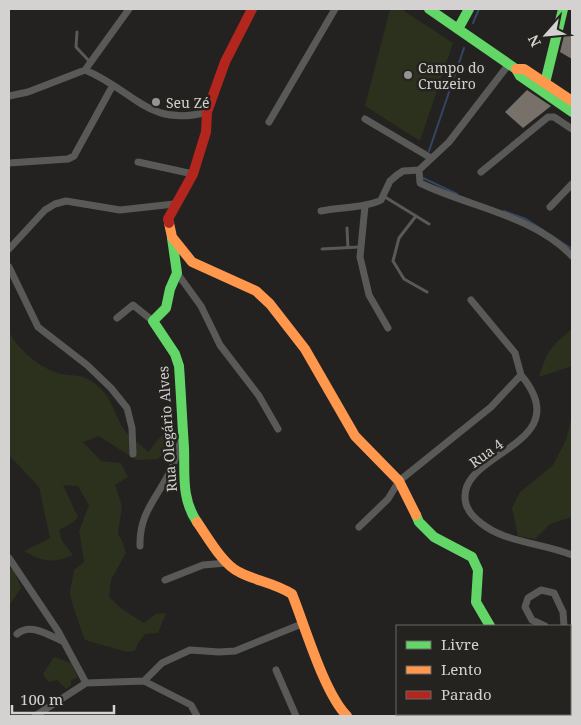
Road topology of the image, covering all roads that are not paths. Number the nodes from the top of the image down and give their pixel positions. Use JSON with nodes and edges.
{"nodes":[{"id":1,"x":129,"y":9,"type":"edge"},
{"id":2,"x":252,"y":9,"type":"edge"},
{"id":3,"x":335,"y":9,"type":"edge"},
{"id":4,"x":429,"y":9,"type":"edge"},
{"id":5,"x":470,"y":9,"type":"edge"},
{"id":6,"x":563,"y":9,"type":"edge"},
{"id":7,"x":458,"y":29,"type":"junction"},
{"id":8,"x":77,"y":32,"type":"dead end"},
{"id":9,"x":91,"y":63,"type":"junction"},
{"id":10,"x":512,"y":67,"type":"junction"},
{"id":11,"x":85,"y":70,"type":"junction"},
{"id":12,"x":545,"y":83,"type":"junction"},
{"id":13,"x":112,"y":85,"type":"junction"},
{"id":14,"x":9,"y":96,"type":"edge"},
{"id":15,"x":572,"y":101,"type":"edge"},
{"id":16,"x":207,"y":112,"type":"junction"},
{"id":17,"x":572,"y":112,"type":"edge"},
{"id":18,"x":365,"y":120,"type":"dead end"},
{"id":19,"x":269,"y":122,"type":"dead end"},
{"id":20,"x":572,"y":129,"type":"edge"},
{"id":21,"x":431,"y":158,"type":"junction"},
{"id":22,"x":138,"y":162,"type":"dead end"},
{"id":23,"x":9,"y":164,"type":"edge"},
{"id":24,"x":419,"y":170,"type":"junction"},
{"id":25,"x":481,"y":172,"type":"dead end"},
{"id":26,"x":193,"y":174,"type":"junction"},
{"id":27,"x":572,"y":184,"type":"edge"},
{"id":28,"x":385,"y":196,"type":"junction"},
{"id":29,"x":174,"y":204,"type":"junction"},
{"id":30,"x":365,"y":206,"type":"junction"},
{"id":31,"x":550,"y":207,"type":"dead end"},
{"id":32,"x":321,"y":211,"type":"dead end"},
{"id":33,"x":416,"y":216,"type":"junction"},
{"id":34,"x":429,"y":224,"type":"dead end"},
{"id":35,"x":347,"y":228,"type":"dead end"},
{"id":36,"x":172,"y":237,"type":"junction"},
{"id":37,"x":359,"y":247,"type":"junction"},
{"id":38,"x":348,"y":248,"type":"junction"},
{"id":39,"x":9,"y":249,"type":"edge"},
{"id":40,"x":322,"y":249,"type":"dead end"},
{"id":41,"x":572,"y":256,"type":"edge"},
{"id":42,"x":9,"y":267,"type":"edge"},
{"id":43,"x":177,"y":273,"type":"junction"},
{"id":44,"x":427,"y":292,"type":"dead end"},
{"id":45,"x":471,"y":300,"type":"dead end"},
{"id":46,"x":117,"y":318,"type":"dead end"},
{"id":47,"x":154,"y":321,"type":"junction"},
{"id":48,"x":388,"y":328,"type":"dead end"},
{"id":49,"x":521,"y":375,"type":"junction"},
{"id":50,"x":278,"y":429,"type":"dead end"},
{"id":51,"x":182,"y":438,"type":"junction"},
{"id":52,"x":133,"y":454,"type":"dead end"},
{"id":53,"x":399,"y":481,"type":"junction"},
{"id":54,"x":359,"y":528,"type":"dead end"},
{"id":55,"x":140,"y":546,"type":"dead end"},
{"id":56,"x":572,"y":555,"type":"edge"},
{"id":57,"x":9,"y":558,"type":"edge"},
{"id":58,"x":226,"y":562,"type":"junction"},
{"id":59,"x":165,"y":580,"type":"dead end"},
{"id":60,"x":304,"y":623,"type":"junction"},
{"id":61,"x":489,"y":625,"type":"edge"},
{"id":62,"x":543,"y":625,"type":"edge"},
{"id":63,"x":564,"y":625,"type":"edge"},
{"id":64,"x":17,"y":634,"type":"dead end"},
{"id":65,"x":64,"y":642,"type":"junction"},
{"id":66,"x":276,"y":670,"type":"dead end"},
{"id":67,"x":144,"y":681,"type":"junction"},
{"id":68,"x":86,"y":683,"type":"junction"},
{"id":69,"x":35,"y":716,"type":"edge"},
{"id":70,"x":197,"y":716,"type":"edge"},
{"id":71,"x":296,"y":716,"type":"edge"},
{"id":72,"x":347,"y":716,"type":"edge"}],
"edges":[{"from":1,"to":9,"type":"street"},
{"from":2,"to":16,"type":"street"},
{"from":3,"to":19,"type":"street"},
{"from":4,"to":7,"type":"street"},
{"from":5,"to":7,"type":"street"},
{"from":6,"to":12,"type":"street"},
{"from":7,"to":10,"type":"street"},
{"from":8,"to":9,"type":"lane"},
{"from":9,"to":11,"type":"street"},
{"from":10,"to":12,"type":"street"},
{"from":10,"to":17,"type":"street"},
{"from":10,"to":21,"type":"street"},
{"from":11,"to":13,"type":"street"},
{"from":11,"to":14,"type":"street"},
{"from":12,"to":15,"type":"street"},
{"from":13,"to":16,"type":"street"},
{"from":13,"to":23,"type":"street"},
{"from":16,"to":26,"type":"street"},
{"from":18,"to":21,"type":"street"},
{"from":20,"to":25,"type":"street"},
{"from":21,"to":24,"type":"street"},
{"from":22,"to":26,"type":"street"},
{"from":24,"to":28,"type":"street"},
{"from":24,"to":41,"type":"street"},
{"from":26,"to":29,"type":"street"},
{"from":27,"to":31,"type":"street"},
{"from":28,"to":30,"type":"street"},
{"from":28,"to":33,"type":"lane"},
{"from":29,"to":36,"type":"street"},
{"from":29,"to":39,"type":"street"},
{"from":30,"to":32,"type":"street"},
{"from":30,"to":37,"type":"street"},
{"from":33,"to":34,"type":"lane"},
{"from":33,"to":44,"type":"lane"},
{"from":35,"to":38,"type":"lane"},
{"from":36,"to":43,"type":"street"},
{"from":36,"to":53,"type":"street"},
{"from":37,"to":38,"type":"lane"},
{"from":37,"to":48,"type":"street"},
{"from":38,"to":40,"type":"lane"},
{"from":42,"to":52,"type":"street"},
{"from":43,"to":47,"type":"street"},
{"from":43,"to":50,"type":"street"},
{"from":45,"to":49,"type":"street"},
{"from":46,"to":47,"type":"street"},
{"from":47,"to":51,"type":"street","name":"Rua Olegário Alves"},
{"from":49,"to":53,"type":"street"},
{"from":49,"to":56,"type":"street","name":"Rua 4"},
{"from":51,"to":55,"type":"street"},
{"from":51,"to":58,"type":"street","name":"Rua Olegário Alves"},
{"from":53,"to":54,"type":"street"},
{"from":53,"to":61,"type":"street"},
{"from":57,"to":65,"type":"street"},
{"from":58,"to":59,"type":"street"},
{"from":58,"to":60,"type":"street","name":"Rua Olegário Alves"},
{"from":60,"to":67,"type":"street"},
{"from":60,"to":72,"type":"street","name":"Rua Olegário Alves"},
{"from":62,"to":63,"type":"street"},
{"from":64,"to":65,"type":"street"},
{"from":65,"to":68,"type":"street"},
{"from":66,"to":71,"type":"street"},
{"from":67,"to":68,"type":"street"},
{"from":67,"to":70,"type":"street"},
{"from":68,"to":69,"type":"street"}]}
